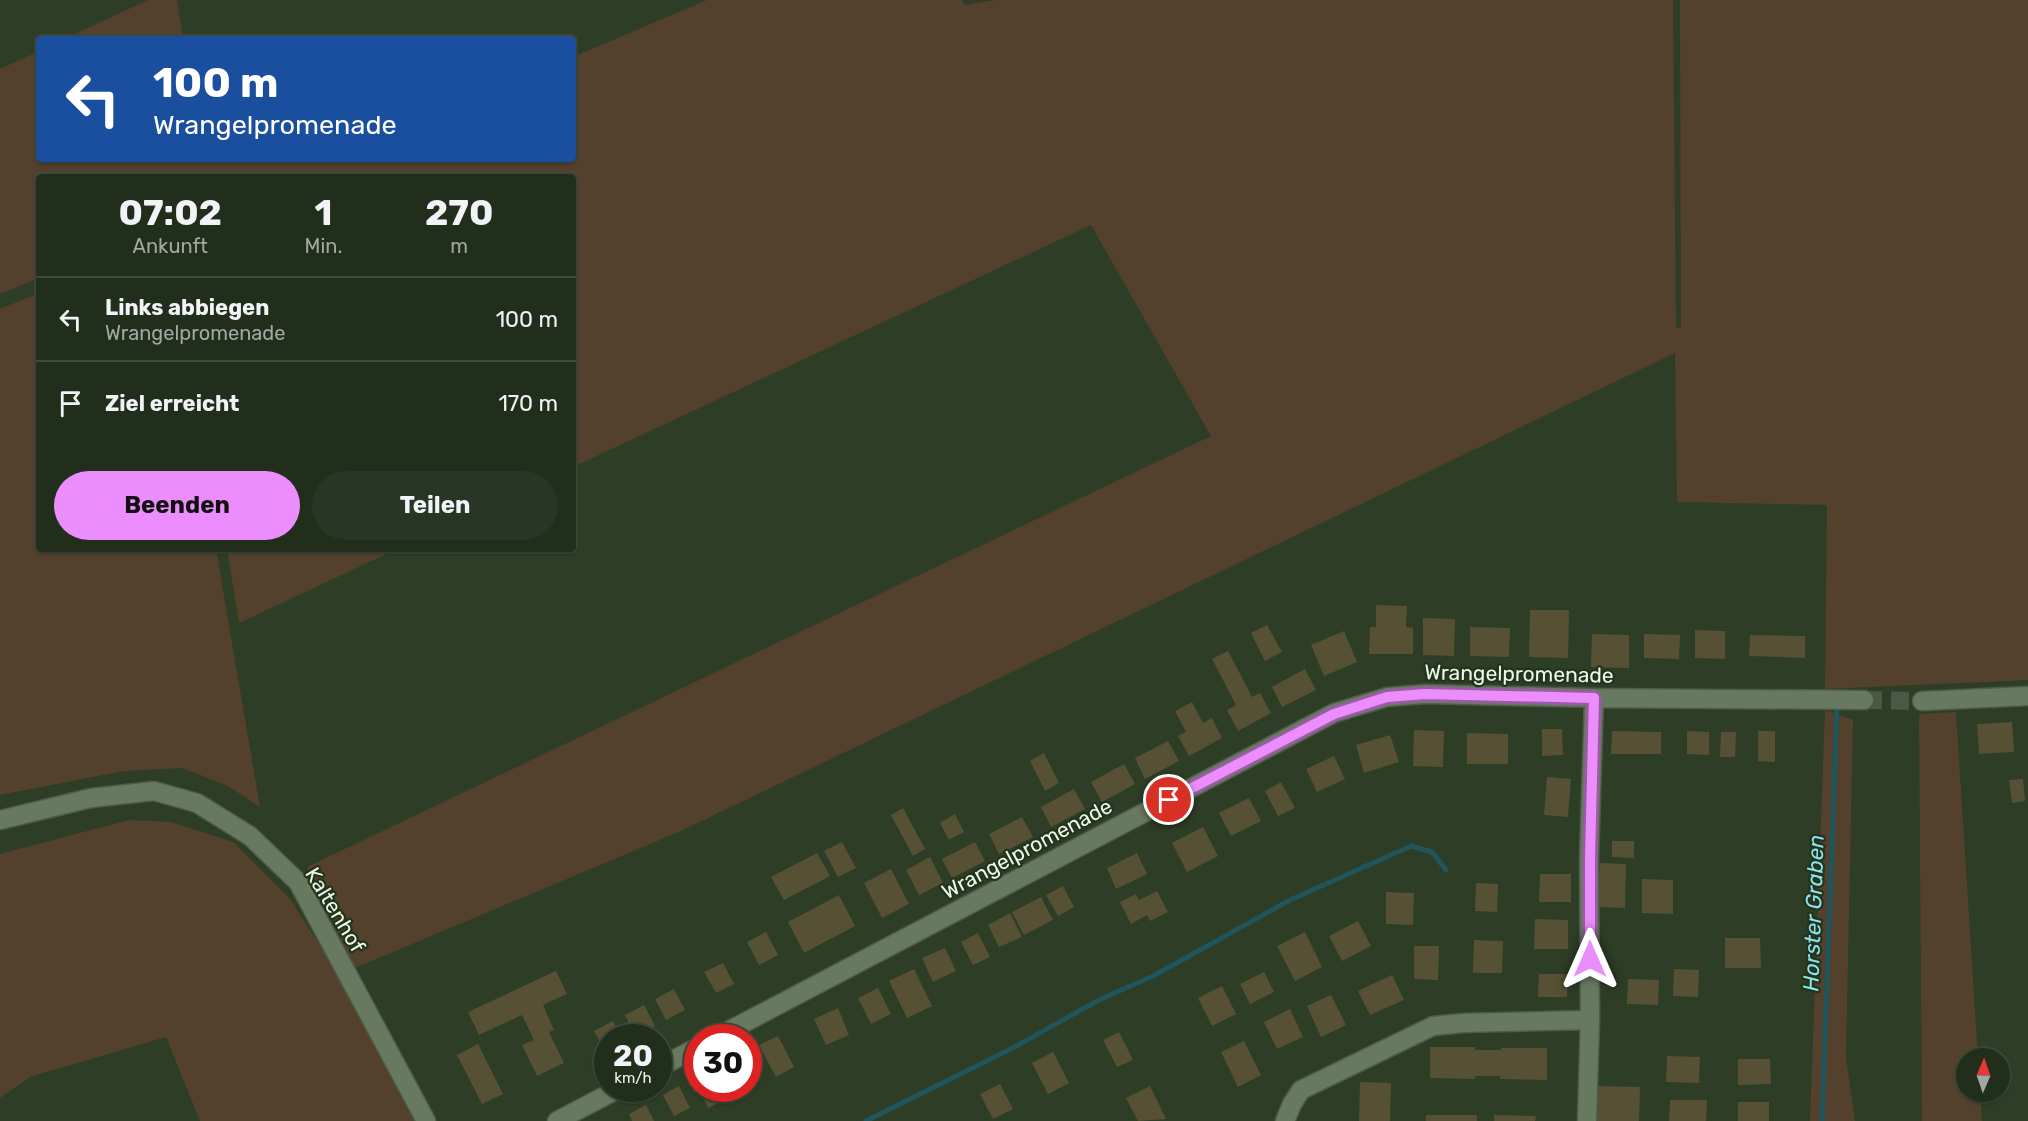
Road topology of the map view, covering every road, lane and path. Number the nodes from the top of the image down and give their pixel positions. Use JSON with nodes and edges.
{"nodes":[{"id":1,"x":2028,"y":696,"type":"edge"},
{"id":2,"x":1594,"y":698,"type":"junction"},
{"id":3,"x":1864,"y":700,"type":"tunnel mouth"},
{"id":4,"x":1922,"y":700,"type":"tunnel mouth"},
{"id":5,"x":0,"y":820,"type":"edge"},
{"id":6,"x":1590,"y":1020,"type":"junction"},
{"id":7,"x":742,"y":1024,"type":"edge"},
{"id":8,"x":594,"y":1102,"type":"edge"},
{"id":9,"x":426,"y":1121,"type":"edge"},
{"id":10,"x":557,"y":1121,"type":"edge"},
{"id":11,"x":1285,"y":1121,"type":"edge"},
{"id":12,"x":1587,"y":1121,"type":"edge"}],
"edges":[{"from":1,"to":4,"type":"street"},
{"from":2,"to":3,"type":"street","name":"Wrangelpromenade"},
{"from":2,"to":6,"type":"street"},
{"from":2,"to":7,"type":"street","name":"Wrangelpromenade"},
{"from":5,"to":9,"type":"street","name":"Kaltenhof"},
{"from":6,"to":11,"type":"street"},
{"from":6,"to":12,"type":"street"},
{"from":8,"to":10,"type":"street"}]}
